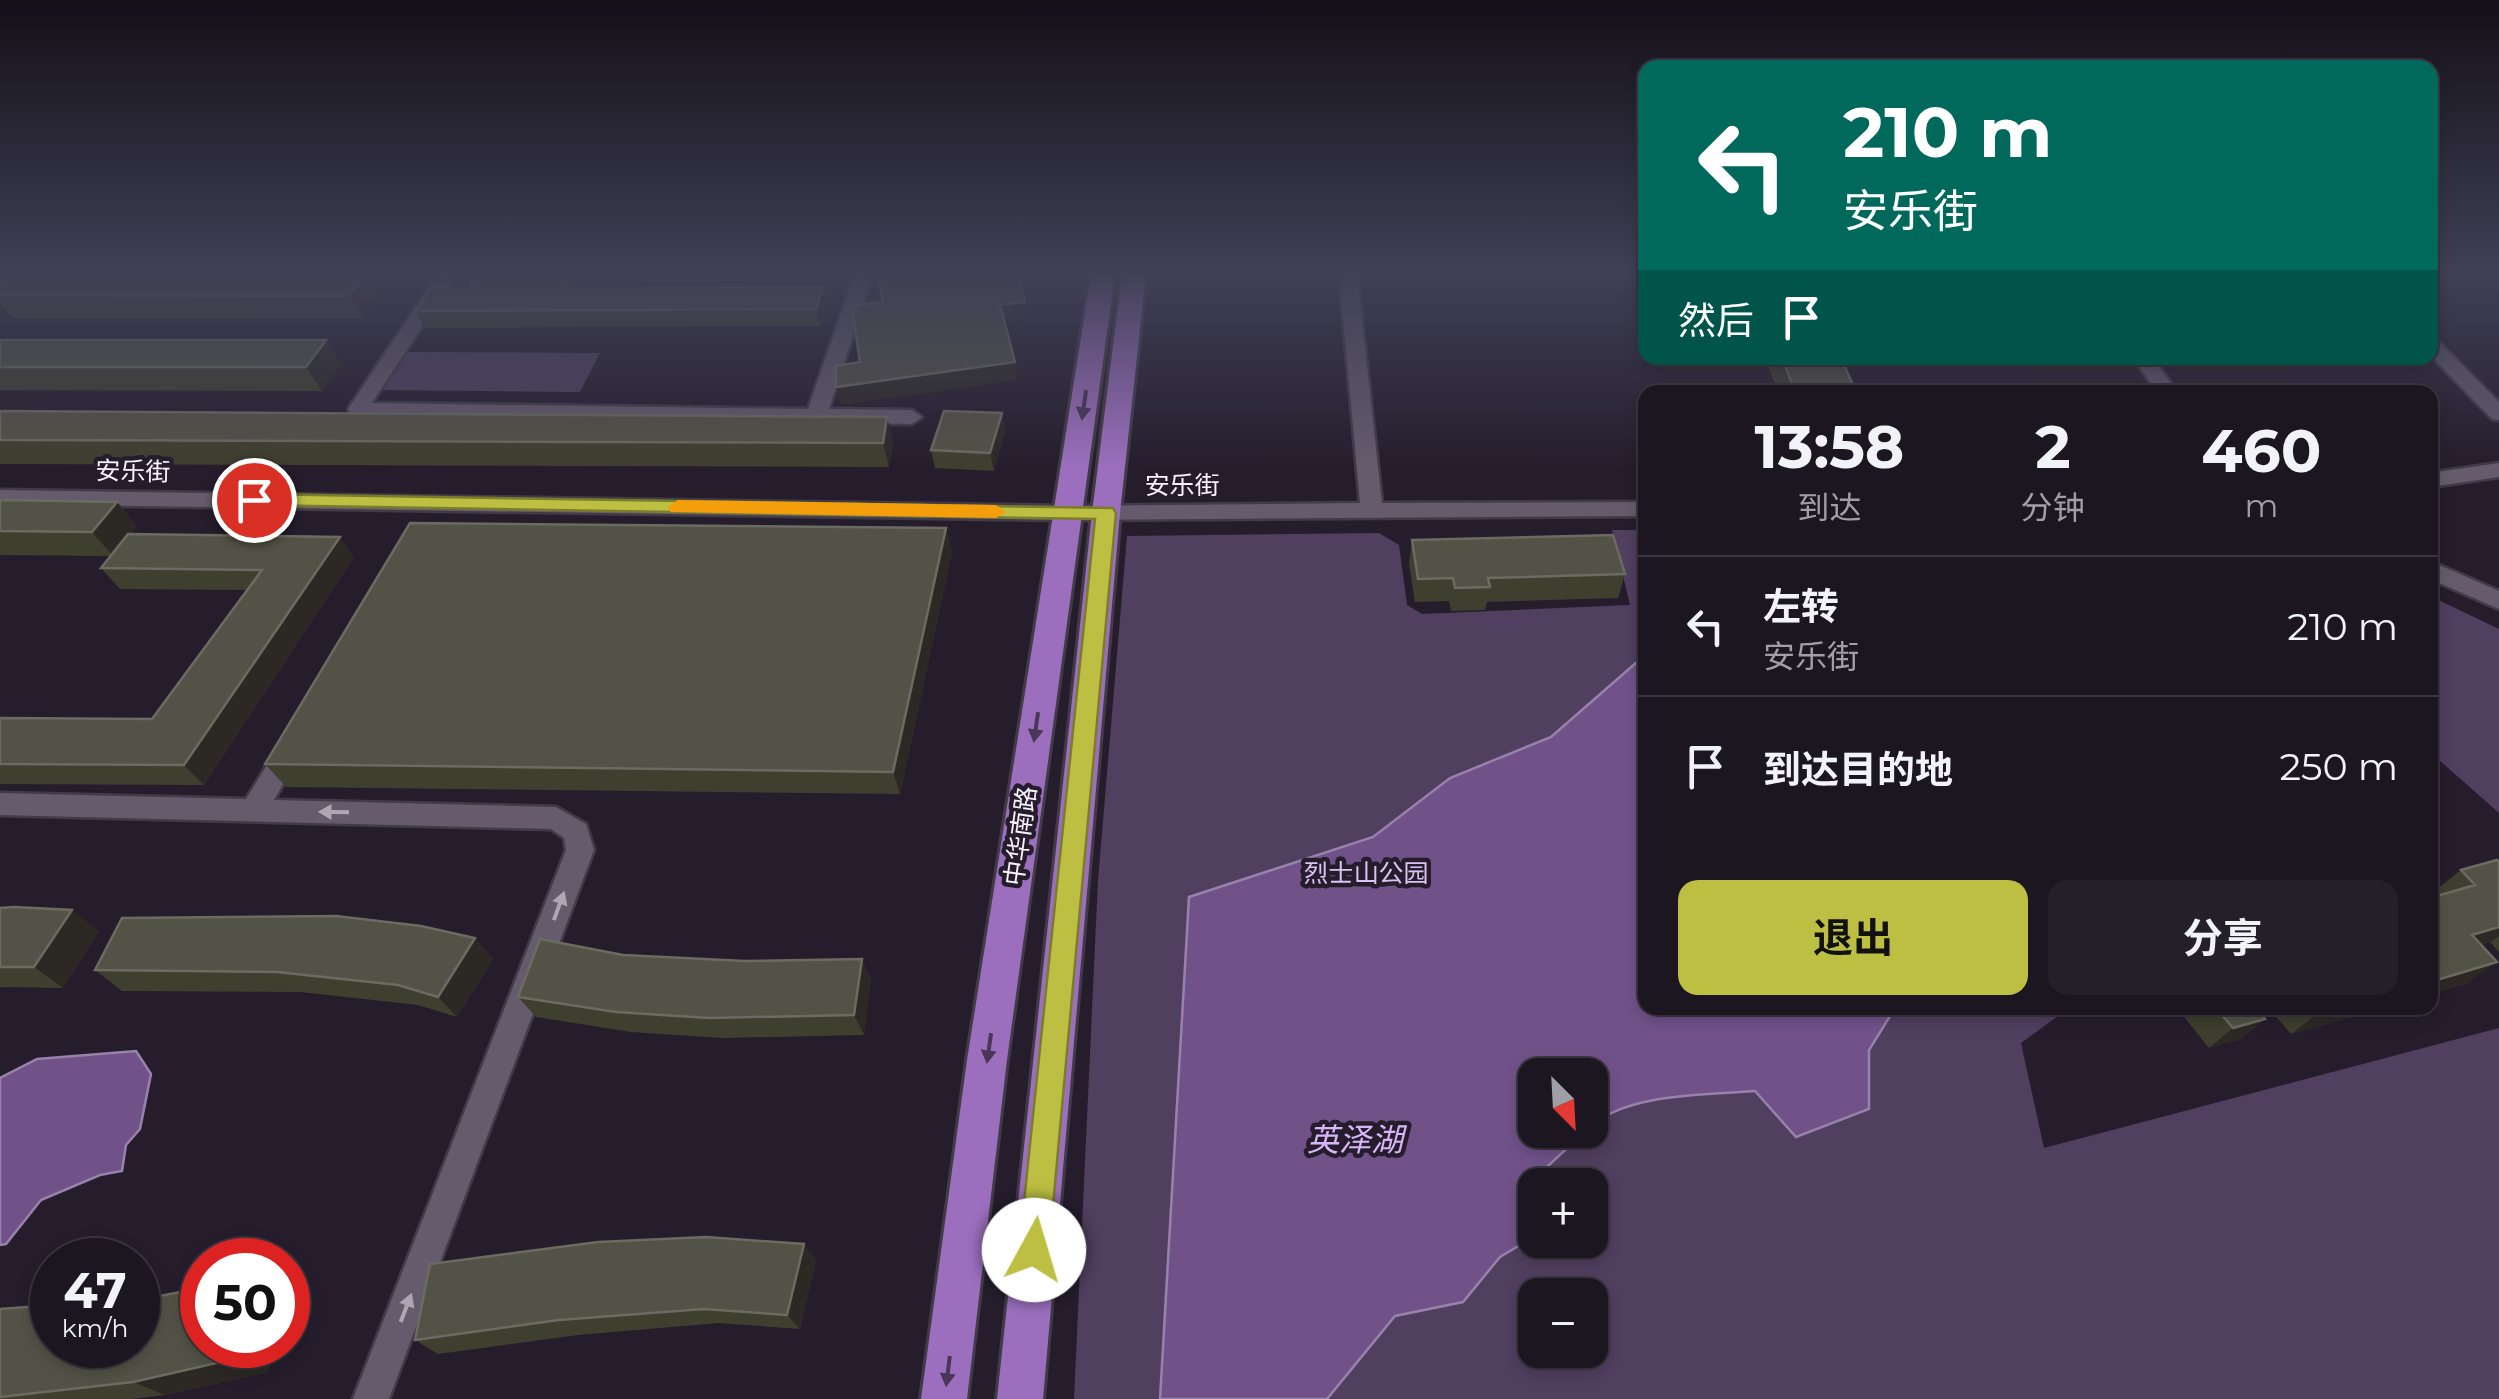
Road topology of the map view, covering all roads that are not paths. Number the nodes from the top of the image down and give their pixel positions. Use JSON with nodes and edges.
{"nodes":[{"id":1,"x":404,"y":339,"type":"edge"},
{"id":2,"x":842,"y":339,"type":"edge"},
{"id":3,"x":1093,"y":339,"type":"edge"},
{"id":4,"x":1126,"y":339,"type":"edge"},
{"id":5,"x":1355,"y":339,"type":"edge"},
{"id":6,"x":2438,"y":352,"type":"edge"},
{"id":7,"x":2499,"y":414,"type":"edge"},
{"id":8,"x":816,"y":417,"type":"junction"},
{"id":9,"x":912,"y":418,"type":"dead end"},
{"id":10,"x":2499,"y":470,"type":"edge"},
{"id":11,"x":2438,"y":479,"type":"edge"},
{"id":12,"x":0,"y":497,"type":"edge"},
{"id":13,"x":1638,"y":509,"type":"edge"},
{"id":14,"x":1372,"y":511,"type":"junction"},
{"id":15,"x":1068,"y":513,"type":"junction"},
{"id":16,"x":1106,"y":513,"type":"junction"},
{"id":17,"x":2438,"y":573,"type":"edge"},
{"id":18,"x":2499,"y":601,"type":"edge"},
{"id":19,"x":304,"y":725,"type":"edge"},
{"id":20,"x":0,"y":804,"type":"edge"},
{"id":21,"x":254,"y":810,"type":"junction"},
{"id":22,"x":371,"y":1399,"type":"edge"},
{"id":23,"x":944,"y":1399,"type":"edge"},
{"id":24,"x":1020,"y":1399,"type":"edge"}],
"edges":[{"from":1,"to":8,"type":"street"},
{"from":2,"to":8,"type":"street"},
{"from":3,"to":15,"type":"main road","name":"中华南路","one_way":true},
{"from":4,"to":16,"type":"main road","name":"中华南路"},
{"from":5,"to":14,"type":"street"},
{"from":6,"to":7,"type":"street"},
{"from":8,"to":9,"type":"street"},
{"from":10,"to":11,"type":"street"},
{"from":12,"to":15,"type":"street","name":"安乐街"},
{"from":13,"to":14,"type":"street","name":"安乐街"},
{"from":14,"to":16,"type":"street","name":"安乐街"},
{"from":15,"to":16,"type":"street","name":"安乐街"},
{"from":15,"to":23,"type":"main road","name":"中华南路","one_way":true},
{"from":16,"to":24,"type":"main road","name":"中华南路"},
{"from":17,"to":18,"type":"street"},
{"from":19,"to":21,"type":"street"},
{"from":20,"to":21,"type":"street"},
{"from":22,"to":21,"type":"street","one_way":true}]}
